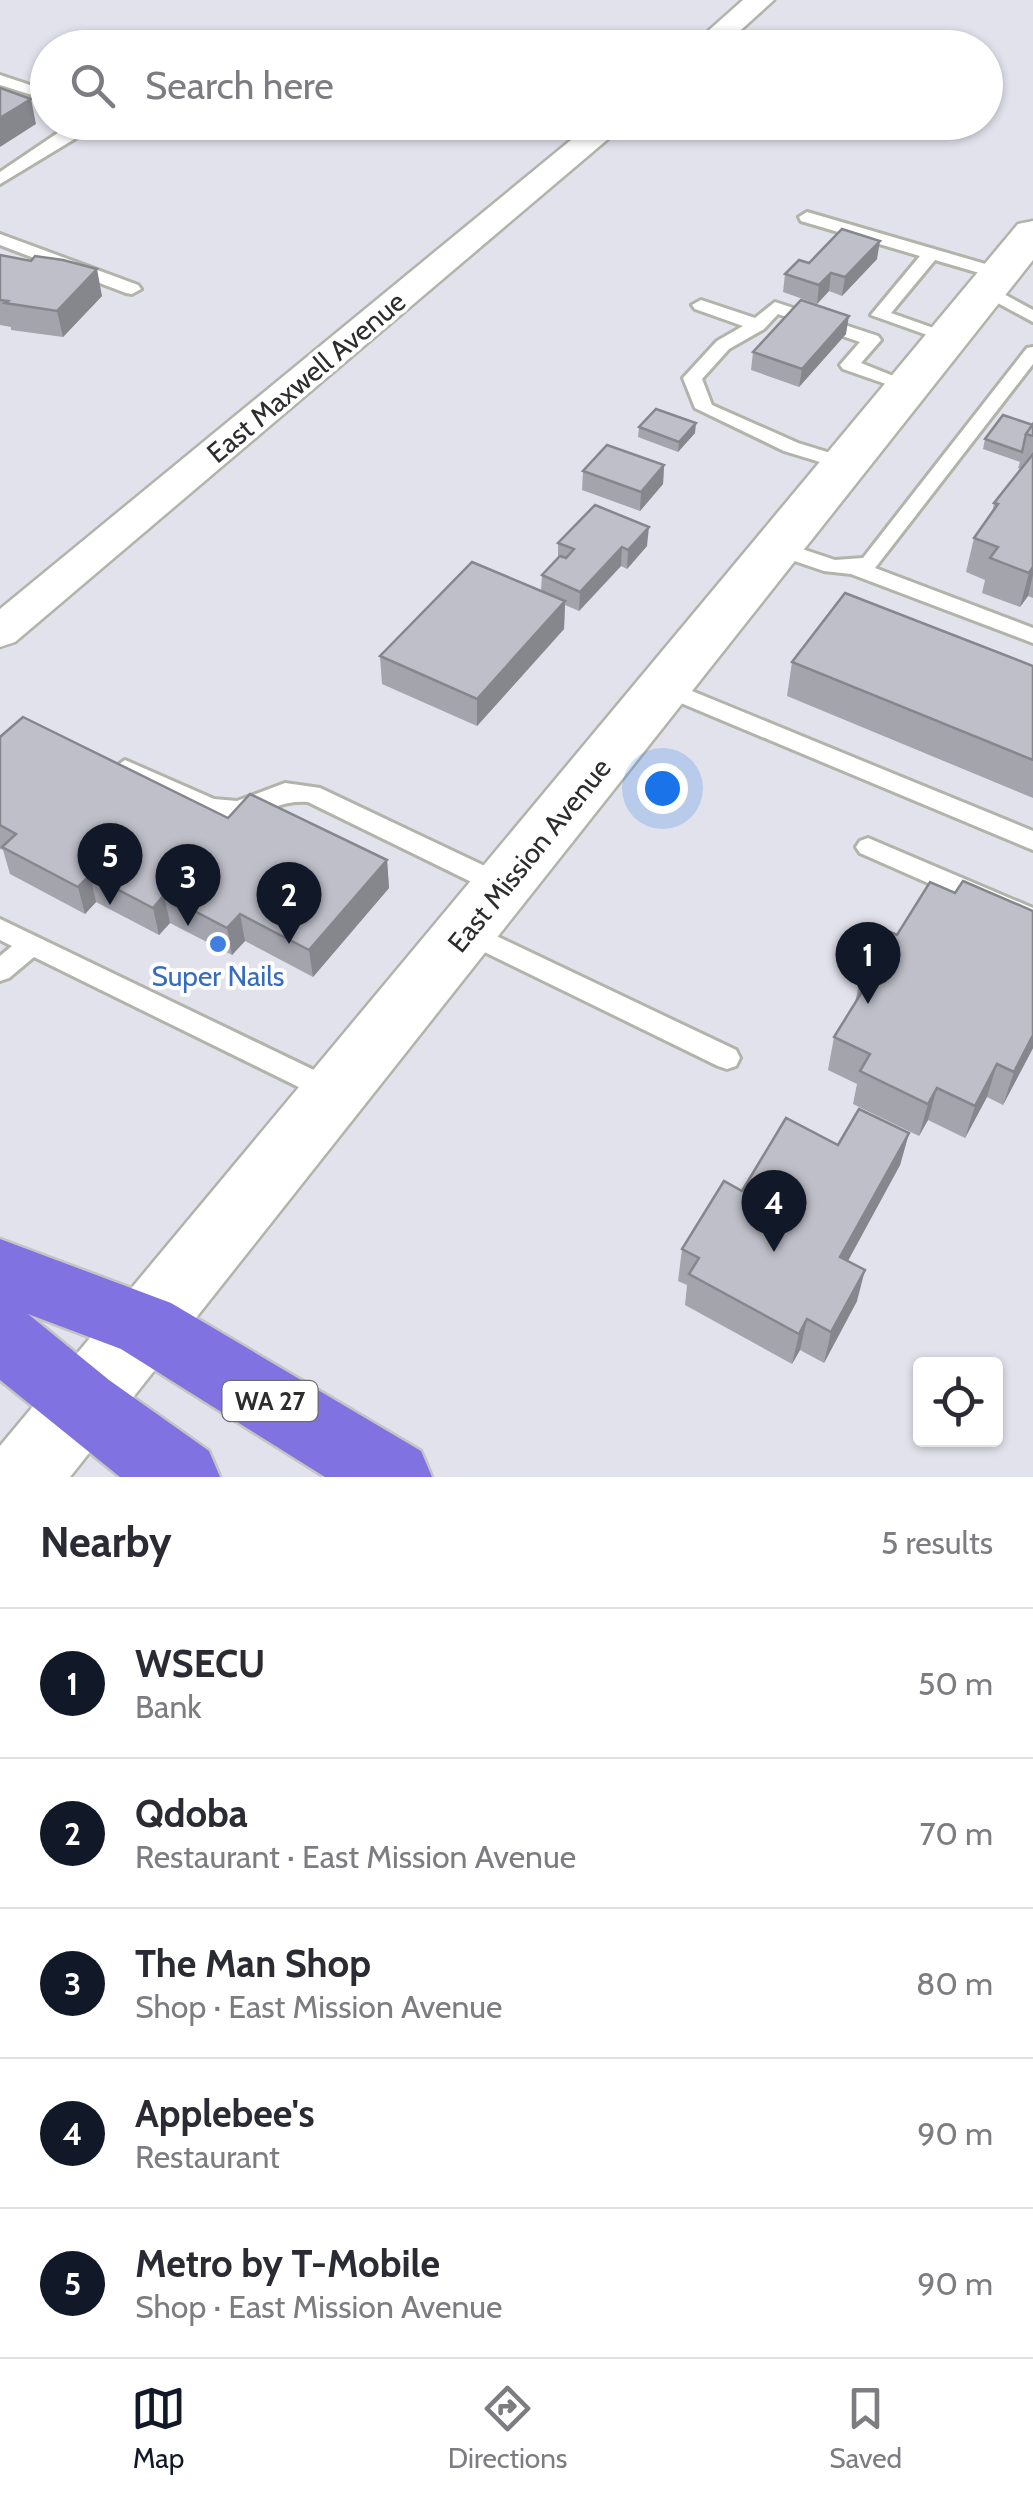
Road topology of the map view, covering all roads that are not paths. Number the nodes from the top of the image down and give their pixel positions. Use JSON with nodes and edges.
{"nodes":[{"id":1,"x":760,"y":0,"type":"edge"},
{"id":2,"x":724,"y":30,"type":"edge"},
{"id":3,"x":0,"y":80,"type":"edge"},
{"id":4,"x":30,"y":90,"type":"edge"},
{"id":5,"x":62,"y":140,"type":"edge"},
{"id":6,"x":590,"y":140,"type":"edge"},
{"id":7,"x":0,"y":179,"type":"edge"},
{"id":8,"x":807,"y":217,"type":"dead end"},
{"id":9,"x":1033,"y":233,"type":"edge"},
{"id":10,"x":0,"y":239,"type":"edge"},
{"id":11,"x":931,"y":254,"type":"junction"},
{"id":12,"x":994,"y":282,"type":"junction"},
{"id":13,"x":132,"y":289,"type":"dead end"},
{"id":14,"x":702,"y":305,"type":"dead end"},
{"id":15,"x":1033,"y":317,"type":"edge"},
{"id":16,"x":758,"y":324,"type":"junction"},
{"id":17,"x":950,"y":337,"type":"junction"},
{"id":18,"x":1033,"y":352,"type":"edge"},
{"id":19,"x":909,"y":386,"type":"junction"},
{"id":20,"x":846,"y":464,"type":"junction"},
{"id":21,"x":778,"y":548,"type":"junction"},
{"id":22,"x":857,"y":569,"type":"junction"},
{"id":23,"x":0,"y":632,"type":"edge"},
{"id":24,"x":1033,"y":636,"type":"edge"},
{"id":25,"x":665,"y":688,"type":"junction"},
{"id":26,"x":111,"y":761,"type":"edge"},
{"id":27,"x":1033,"y":842,"type":"edge"},
{"id":28,"x":868,"y":847,"type":"dead end"},
{"id":29,"x":485,"y":909,"type":"junction"},
{"id":30,"x":1033,"y":919,"type":"edge"},
{"id":31,"x":0,"y":930,"type":"edge"},
{"id":32,"x":28,"y":946,"type":"junction"},
{"id":33,"x":0,"y":971,"type":"edge"},
{"id":34,"x":727,"y":1058,"type":"dead end"},
{"id":35,"x":335,"y":1093,"type":"junction"},
{"id":36,"x":0,"y":1272,"type":"edge"},
{"id":37,"x":146,"y":1326,"type":"junction"},
{"id":38,"x":0,"y":1335,"type":"edge"},
{"id":39,"x":82,"y":1405,"type":"junction"},
{"id":40,"x":24,"y":1477,"type":"edge"},
{"id":41,"x":182,"y":1477,"type":"edge"},
{"id":42,"x":394,"y":1477,"type":"edge"}],
"edges":[{"from":1,"to":2,"type":"street"},
{"from":3,"to":4,"type":"lane"},
{"from":5,"to":7,"type":"lane"},
{"from":6,"to":23,"type":"street","name":"East Maxwell Avenue"},
{"from":8,"to":11,"type":"lane"},
{"from":9,"to":12,"type":"street","name":"East Mission Avenue"},
{"from":10,"to":13,"type":"lane"},
{"from":11,"to":12,"type":"lane"},
{"from":11,"to":17,"type":"lane"},
{"from":12,"to":15,"type":"lane"},
{"from":12,"to":17,"type":"street","name":"East Mission Avenue"},
{"from":14,"to":16,"type":"lane"},
{"from":16,"to":19,"type":"lane"},
{"from":16,"to":20,"type":"lane"},
{"from":17,"to":19,"type":"street","name":"East Mission Avenue"},
{"from":18,"to":22,"type":"lane"},
{"from":19,"to":20,"type":"street","name":"East Mission Avenue"},
{"from":20,"to":21,"type":"street","name":"East Mission Avenue"},
{"from":21,"to":22,"type":"lane"},
{"from":21,"to":25,"type":"street","name":"East Mission Avenue"},
{"from":22,"to":24,"type":"lane"},
{"from":25,"to":27,"type":"lane"},
{"from":25,"to":29,"type":"street","name":"East Mission Avenue"},
{"from":26,"to":29,"type":"lane"},
{"from":28,"to":30,"type":"lane"},
{"from":29,"to":34,"type":"lane"},
{"from":29,"to":35,"type":"street","name":"East Mission Avenue"},
{"from":31,"to":32,"type":"lane"},
{"from":32,"to":33,"type":"lane"},
{"from":32,"to":35,"type":"lane"},
{"from":35,"to":37,"type":"street","name":"East Mission Avenue"},
{"from":36,"to":37,"type":"main road","number":"WA 27"},
{"from":37,"to":39,"type":"street","name":"East Mission Avenue"},
{"from":37,"to":42,"type":"main road","number":"WA 27"},
{"from":38,"to":39,"type":"main road"},
{"from":39,"to":40,"type":"street","name":"East Mission Avenue"},
{"from":39,"to":41,"type":"main road"}]}
